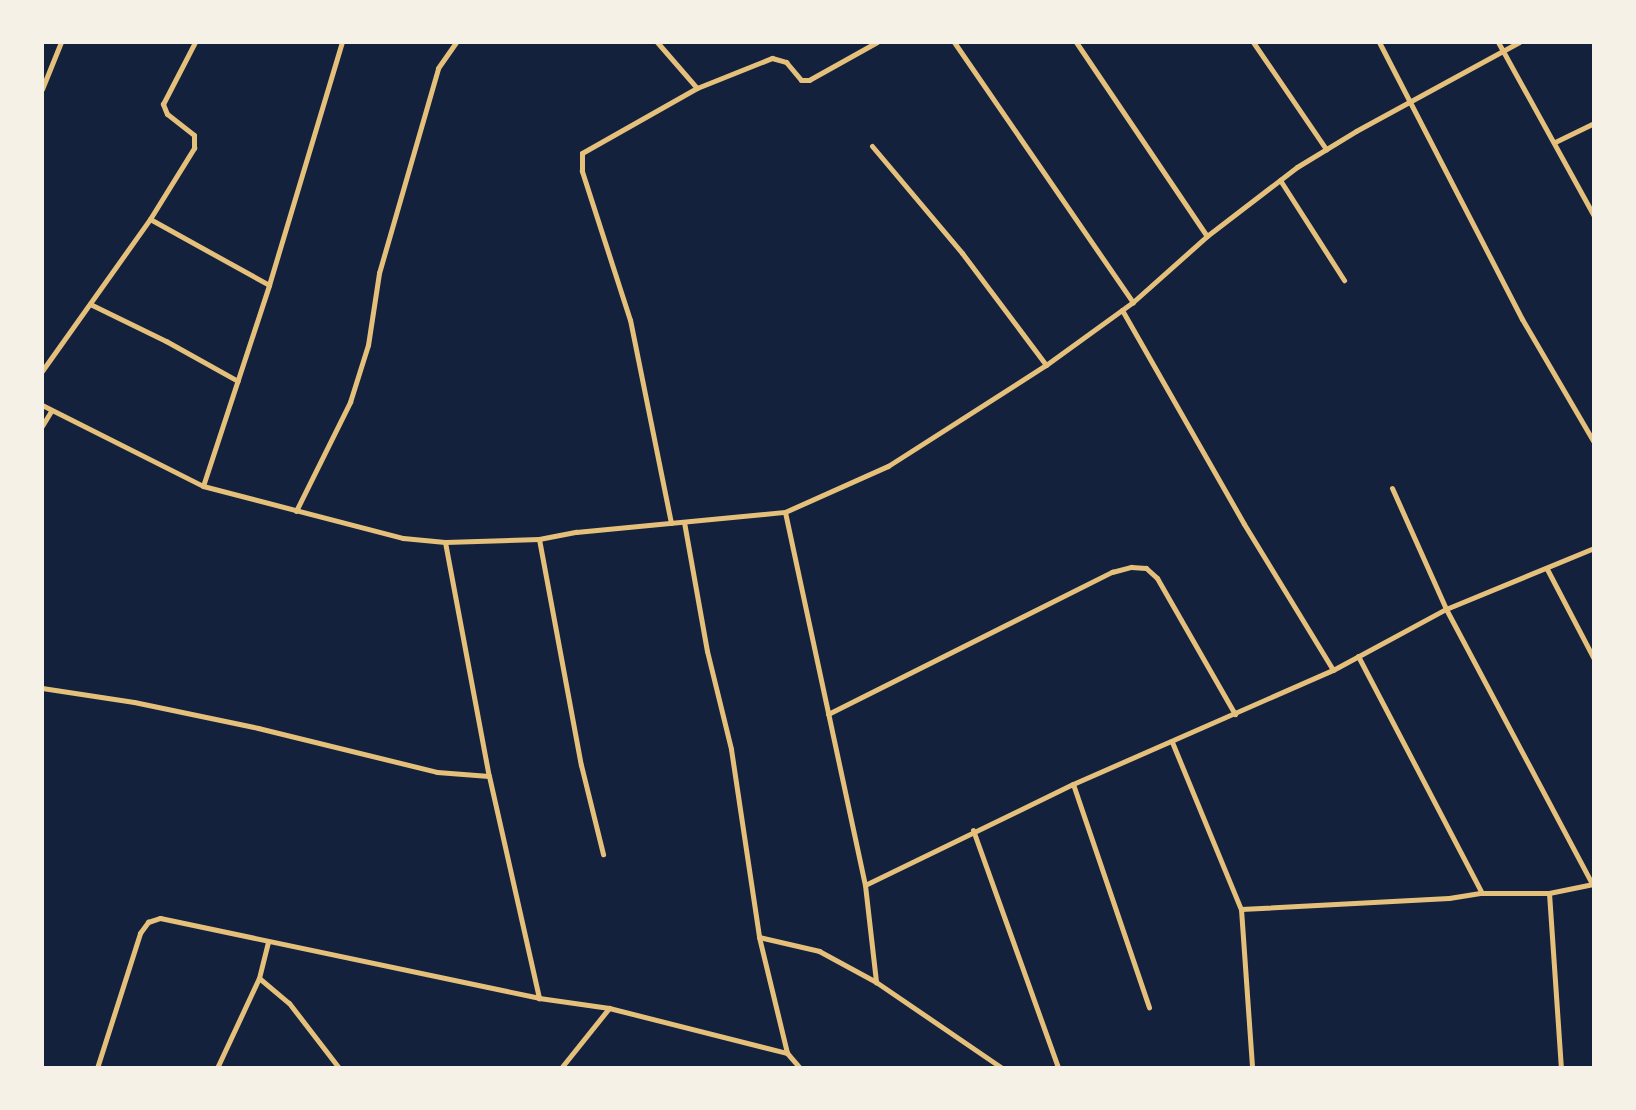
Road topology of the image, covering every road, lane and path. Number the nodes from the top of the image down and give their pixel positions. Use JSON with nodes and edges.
{"nodes":[{"id":1,"x":61,"y":42,"type":"edge"},
{"id":2,"x":195,"y":42,"type":"edge"},
{"id":3,"x":342,"y":42,"type":"edge"},
{"id":4,"x":456,"y":42,"type":"edge"},
{"id":5,"x":657,"y":42,"type":"edge"},
{"id":6,"x":877,"y":42,"type":"edge"},
{"id":7,"x":954,"y":42,"type":"edge"},
{"id":8,"x":1076,"y":42,"type":"edge"},
{"id":9,"x":1253,"y":42,"type":"edge"},
{"id":10,"x":1379,"y":42,"type":"edge"},
{"id":11,"x":1498,"y":42,"type":"edge"},
{"id":12,"x":1519,"y":42,"type":"edge"},
{"id":13,"x":1504,"y":50,"type":"junction"},
{"id":14,"x":697,"y":88,"type":"junction"},
{"id":15,"x":42,"y":89,"type":"edge"},
{"id":16,"x":1411,"y":101,"type":"junction"},
{"id":17,"x":1594,"y":123,"type":"edge"},
{"id":18,"x":1555,"y":142,"type":"junction"},
{"id":19,"x":872,"y":146,"type":"dead end"},
{"id":20,"x":1326,"y":149,"type":"junction"},
{"id":21,"x":1280,"y":180,"type":"junction"},
{"id":22,"x":1594,"y":216,"type":"edge"},
{"id":23,"x":150,"y":219,"type":"junction"},
{"id":24,"x":1207,"y":236,"type":"junction"},
{"id":25,"x":1344,"y":280,"type":"dead end"},
{"id":26,"x":269,"y":285,"type":"junction"},
{"id":27,"x":1133,"y":302,"type":"junction"},
{"id":28,"x":90,"y":304,"type":"junction"},
{"id":29,"x":1122,"y":310,"type":"junction"},
{"id":30,"x":1046,"y":365,"type":"junction"},
{"id":31,"x":42,"y":371,"type":"edge"},
{"id":32,"x":238,"y":381,"type":"junction"},
{"id":33,"x":42,"y":405,"type":"edge"},
{"id":34,"x":51,"y":411,"type":"junction"},
{"id":35,"x":42,"y":426,"type":"edge"},
{"id":36,"x":1594,"y":442,"type":"edge"},
{"id":37,"x":203,"y":486,"type":"junction"},
{"id":38,"x":1392,"y":488,"type":"dead end"},
{"id":39,"x":296,"y":511,"type":"junction"},
{"id":40,"x":785,"y":512,"type":"junction"},
{"id":41,"x":684,"y":522,"type":"junction"},
{"id":42,"x":671,"y":523,"type":"junction"},
{"id":43,"x":539,"y":539,"type":"junction"},
{"id":44,"x":445,"y":542,"type":"junction"},
{"id":45,"x":1594,"y":548,"type":"edge"},
{"id":46,"x":1547,"y":569,"type":"junction"},
{"id":47,"x":1446,"y":609,"type":"junction"},
{"id":48,"x":1358,"y":656,"type":"junction"},
{"id":49,"x":1594,"y":659,"type":"edge"},
{"id":50,"x":1333,"y":670,"type":"junction"},
{"id":51,"x":42,"y":688,"type":"edge"},
{"id":52,"x":828,"y":714,"type":"junction"},
{"id":53,"x":1235,"y":714,"type":"junction"},
{"id":54,"x":1172,"y":742,"type":"junction"},
{"id":55,"x":489,"y":776,"type":"junction"},
{"id":56,"x":1073,"y":784,"type":"junction"},
{"id":57,"x":973,"y":830,"type":"junction"},
{"id":58,"x":603,"y":854,"type":"dead end"},
{"id":59,"x":1593,"y":884,"type":"edge"},
{"id":60,"x":865,"y":885,"type":"junction"},
{"id":61,"x":1482,"y":893,"type":"junction"},
{"id":62,"x":1549,"y":893,"type":"junction"},
{"id":63,"x":1241,"y":909,"type":"junction"},
{"id":64,"x":759,"y":937,"type":"junction"},
{"id":65,"x":268,"y":942,"type":"junction"},
{"id":66,"x":259,"y":978,"type":"junction"},
{"id":67,"x":876,"y":982,"type":"junction"},
{"id":68,"x":539,"y":998,"type":"junction"},
{"id":69,"x":1149,"y":1007,"type":"dead end"},
{"id":70,"x":609,"y":1008,"type":"junction"},
{"id":71,"x":787,"y":1053,"type":"junction"},
{"id":72,"x":97,"y":1068,"type":"edge"},
{"id":73,"x":217,"y":1068,"type":"edge"},
{"id":74,"x":339,"y":1068,"type":"edge"},
{"id":75,"x":561,"y":1068,"type":"edge"},
{"id":76,"x":800,"y":1068,"type":"edge"},
{"id":77,"x":1002,"y":1068,"type":"edge"},
{"id":78,"x":1058,"y":1068,"type":"edge"},
{"id":79,"x":1252,"y":1068,"type":"edge"},
{"id":80,"x":1561,"y":1068,"type":"edge"}],
"edges":[{"from":1,"to":15,"type":"street"},
{"from":2,"to":23,"type":"street"},
{"from":3,"to":26,"type":"street"},
{"from":4,"to":39,"type":"street"},
{"from":5,"to":14,"type":"street"},
{"from":6,"to":14,"type":"street"},
{"from":7,"to":27,"type":"street"},
{"from":8,"to":24,"type":"street"},
{"from":9,"to":20,"type":"street"},
{"from":10,"to":16,"type":"street"},
{"from":11,"to":13,"type":"street"},
{"from":12,"to":13,"type":"street"},
{"from":13,"to":16,"type":"street"},
{"from":13,"to":18,"type":"street"},
{"from":14,"to":42,"type":"street"},
{"from":16,"to":20,"type":"street"},
{"from":16,"to":36,"type":"street"},
{"from":17,"to":18,"type":"street"},
{"from":18,"to":22,"type":"street"},
{"from":19,"to":30,"type":"street"},
{"from":20,"to":21,"type":"street"},
{"from":21,"to":24,"type":"street"},
{"from":21,"to":25,"type":"street"},
{"from":23,"to":26,"type":"street"},
{"from":23,"to":28,"type":"street"},
{"from":24,"to":27,"type":"street"},
{"from":26,"to":32,"type":"street"},
{"from":27,"to":29,"type":"street"},
{"from":28,"to":31,"type":"street"},
{"from":28,"to":32,"type":"street"},
{"from":29,"to":30,"type":"street"},
{"from":29,"to":50,"type":"street"},
{"from":30,"to":40,"type":"street"},
{"from":32,"to":37,"type":"street"},
{"from":33,"to":34,"type":"street"},
{"from":34,"to":35,"type":"street"},
{"from":34,"to":37,"type":"street"},
{"from":37,"to":39,"type":"street"},
{"from":38,"to":47,"type":"street"},
{"from":39,"to":44,"type":"street"},
{"from":40,"to":41,"type":"street"},
{"from":40,"to":52,"type":"street"},
{"from":41,"to":42,"type":"street"},
{"from":41,"to":64,"type":"street"},
{"from":42,"to":43,"type":"street"},
{"from":43,"to":44,"type":"street"},
{"from":43,"to":58,"type":"street"},
{"from":44,"to":55,"type":"street"},
{"from":45,"to":46,"type":"street"},
{"from":46,"to":47,"type":"street"},
{"from":46,"to":49,"type":"street"},
{"from":47,"to":48,"type":"street"},
{"from":47,"to":59,"type":"street"},
{"from":48,"to":50,"type":"street"},
{"from":48,"to":61,"type":"street"},
{"from":50,"to":53,"type":"street"},
{"from":51,"to":55,"type":"street"},
{"from":52,"to":53,"type":"street"},
{"from":52,"to":60,"type":"street"},
{"from":53,"to":54,"type":"street"},
{"from":54,"to":56,"type":"street"},
{"from":54,"to":63,"type":"street"},
{"from":55,"to":68,"type":"street"},
{"from":56,"to":57,"type":"street"},
{"from":56,"to":69,"type":"street"},
{"from":57,"to":60,"type":"street"},
{"from":57,"to":78,"type":"street"},
{"from":59,"to":62,"type":"street"},
{"from":60,"to":67,"type":"street"},
{"from":61,"to":62,"type":"street"},
{"from":61,"to":63,"type":"street"},
{"from":62,"to":80,"type":"street"},
{"from":63,"to":79,"type":"street"},
{"from":64,"to":67,"type":"street"},
{"from":64,"to":71,"type":"street"},
{"from":65,"to":66,"type":"street"},
{"from":65,"to":68,"type":"street"},
{"from":65,"to":72,"type":"street"},
{"from":66,"to":73,"type":"street"},
{"from":66,"to":74,"type":"street"},
{"from":67,"to":77,"type":"street"},
{"from":68,"to":70,"type":"street"},
{"from":70,"to":71,"type":"street"},
{"from":70,"to":75,"type":"street"},
{"from":71,"to":76,"type":"street"}]}
